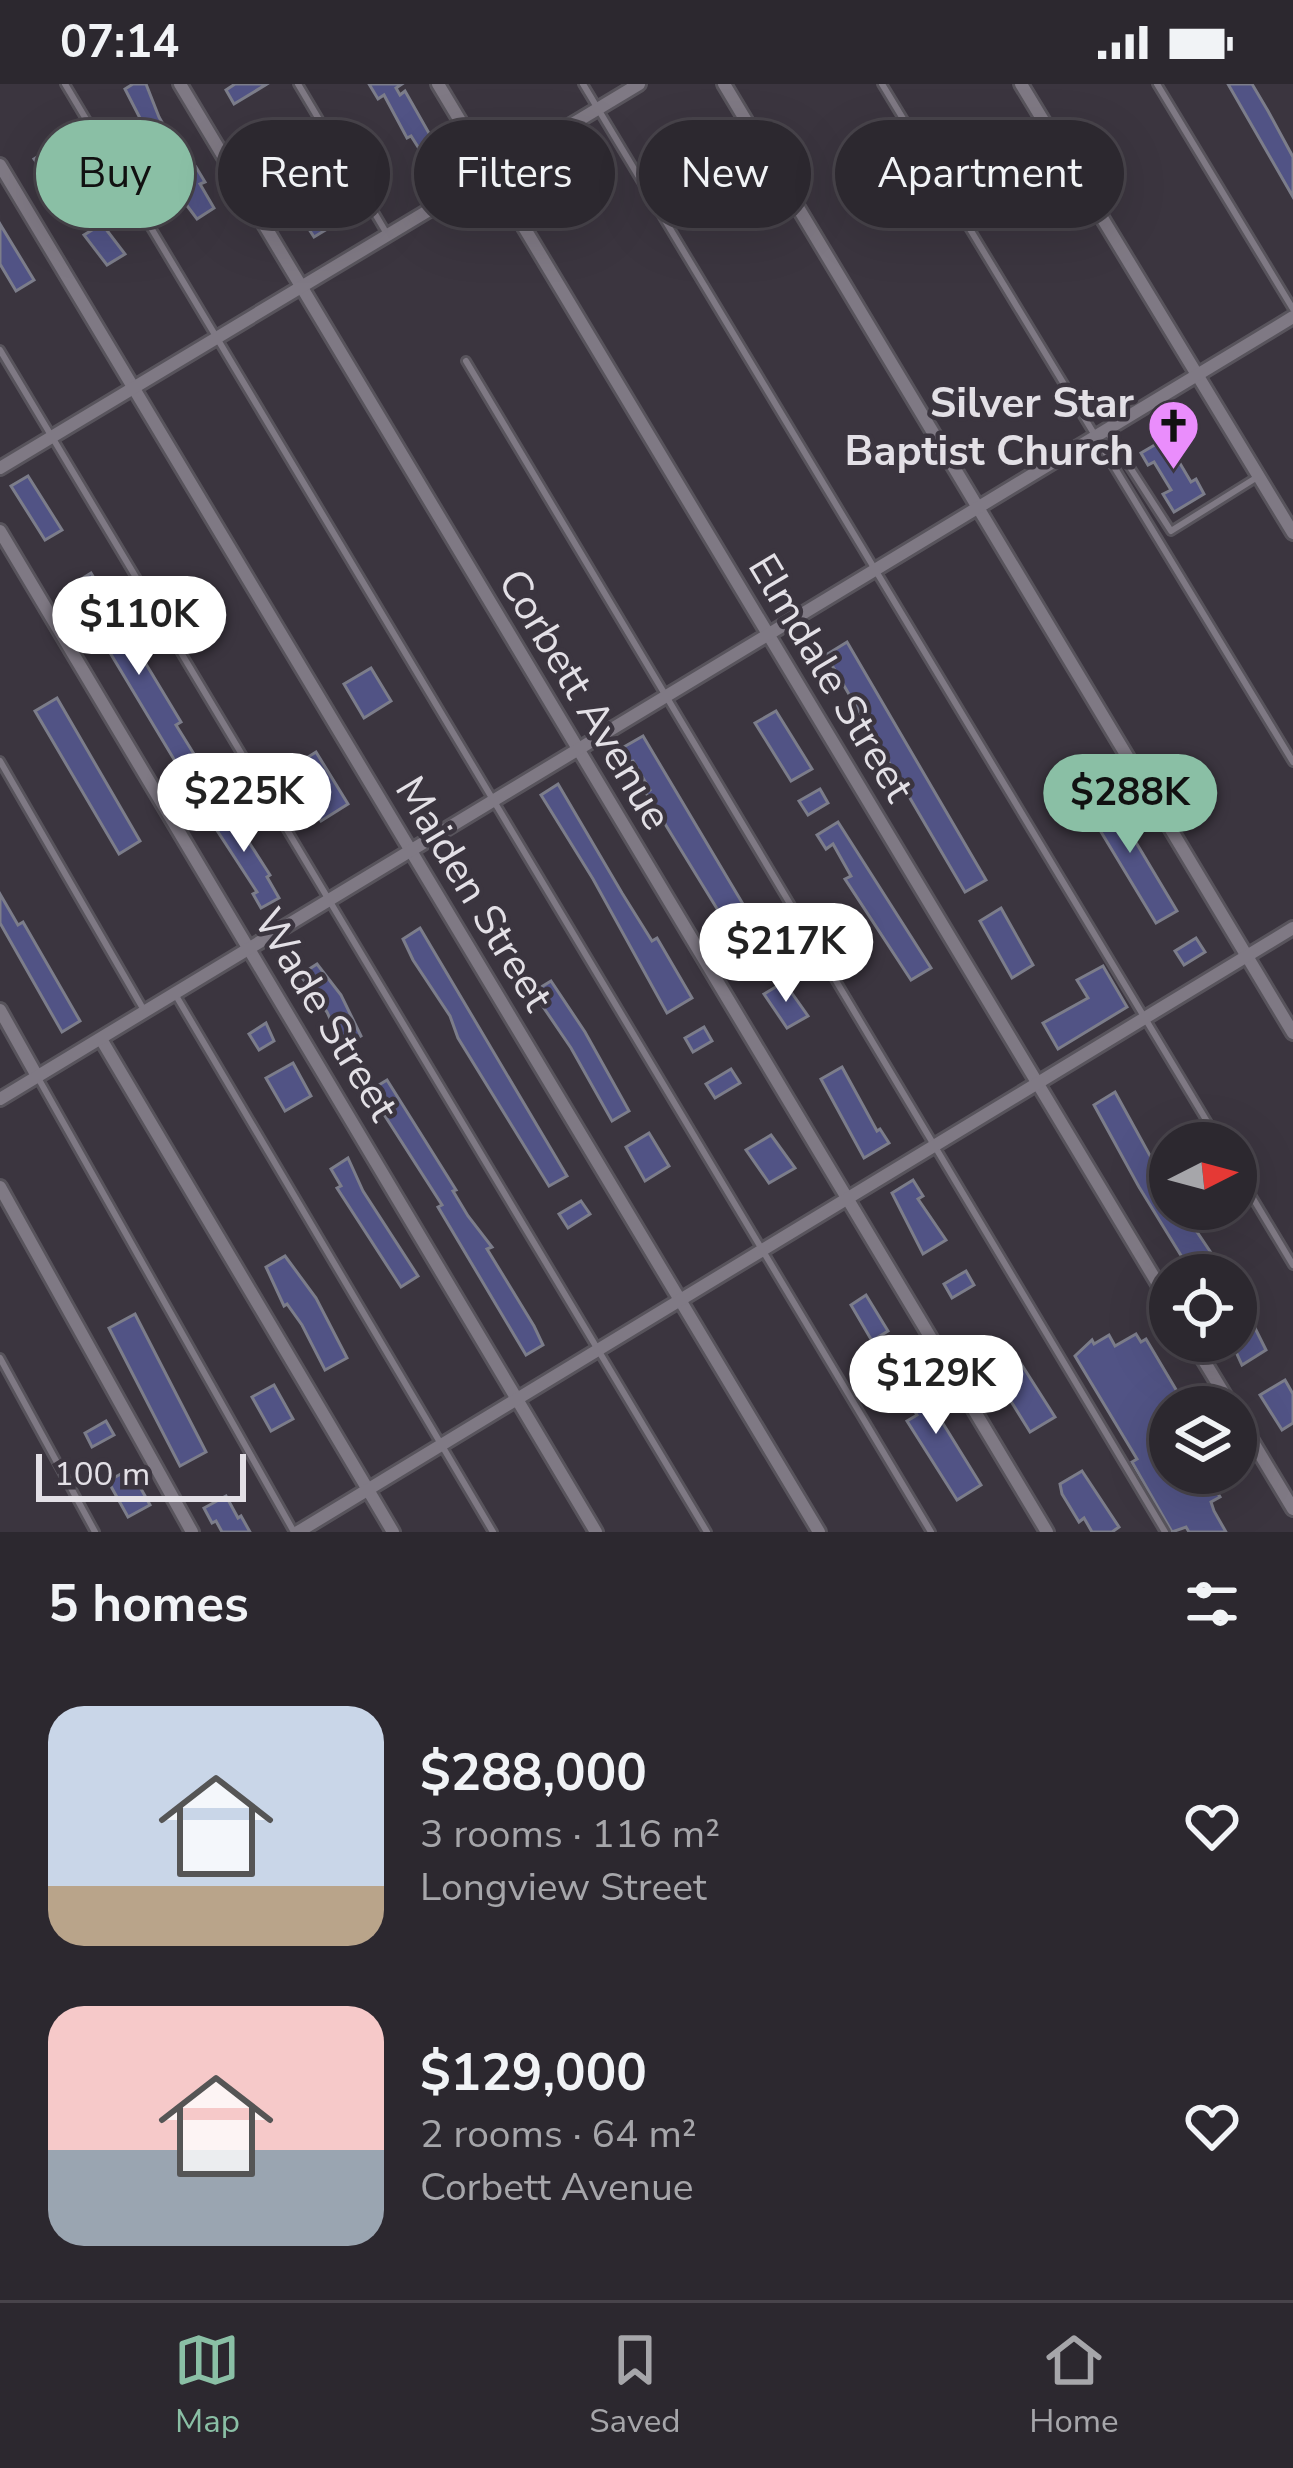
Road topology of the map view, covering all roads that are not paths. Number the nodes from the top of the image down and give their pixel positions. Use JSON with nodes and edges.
{"nodes":[{"id":1,"x":65,"y":84,"type":"edge"},
{"id":2,"x":180,"y":84,"type":"edge"},
{"id":3,"x":298,"y":84,"type":"edge"},
{"id":4,"x":438,"y":84,"type":"edge"},
{"id":5,"x":583,"y":84,"type":"edge"},
{"id":6,"x":639,"y":84,"type":"edge"},
{"id":7,"x":724,"y":84,"type":"edge"},
{"id":8,"x":882,"y":84,"type":"edge"},
{"id":9,"x":1021,"y":84,"type":"edge"},
{"id":10,"x":1157,"y":84,"type":"edge"},
{"id":11,"x":598,"y":108,"type":"junction"},
{"id":12,"x":459,"y":120,"type":"edge"},
{"id":13,"x":578,"y":120,"type":"edge"},
{"id":14,"x":0,"y":165,"type":"edge"},
{"id":15,"x":414,"y":218,"type":"edge"},
{"id":16,"x":524,"y":228,"type":"edge"},
{"id":17,"x":387,"y":234,"type":"junction"},
{"id":18,"x":302,"y":286,"type":"junction"},
{"id":19,"x":1293,"y":313,"type":"edge"},
{"id":20,"x":217,"y":337,"type":"junction"},
{"id":21,"x":0,"y":350,"type":"edge"},
{"id":22,"x":466,"y":361,"type":"dead end"},
{"id":23,"x":1197,"y":374,"type":"junction"},
{"id":24,"x":133,"y":387,"type":"junction"},
{"id":25,"x":1100,"y":434,"type":"junction"},
{"id":26,"x":52,"y":436,"type":"junction"},
{"id":27,"x":0,"y":468,"type":"edge"},
{"id":28,"x":1258,"y":476,"type":"junction"},
{"id":29,"x":978,"y":507,"type":"junction"},
{"id":30,"x":0,"y":531,"type":"edge"},
{"id":31,"x":1293,"y":533,"type":"edge"},
{"id":32,"x":873,"y":570,"type":"junction"},
{"id":33,"x":767,"y":634,"type":"junction"},
{"id":34,"x":664,"y":696,"type":"junction"},
{"id":35,"x":577,"y":748,"type":"junction"},
{"id":36,"x":0,"y":760,"type":"edge"},
{"id":37,"x":1293,"y":761,"type":"edge"},
{"id":38,"x":492,"y":800,"type":"junction"},
{"id":39,"x":410,"y":849,"type":"junction"},
{"id":40,"x":327,"y":900,"type":"junction"},
{"id":41,"x":1293,"y":928,"type":"edge"},
{"id":42,"x":249,"y":948,"type":"junction"},
{"id":43,"x":1247,"y":956,"type":"junction"},
{"id":44,"x":175,"y":994,"type":"junction"},
{"id":45,"x":0,"y":1010,"type":"edge"},
{"id":46,"x":145,"y":1012,"type":"junction"},
{"id":47,"x":1146,"y":1018,"type":"junction"},
{"id":48,"x":1293,"y":1033,"type":"edge"},
{"id":49,"x":101,"y":1039,"type":"junction"},
{"id":50,"x":37,"y":1076,"type":"junction"},
{"id":51,"x":1038,"y":1083,"type":"junction"},
{"id":52,"x":0,"y":1099,"type":"edge"},
{"id":53,"x":1208,"y":1122,"type":"edge"},
{"id":54,"x":933,"y":1147,"type":"junction"},
{"id":55,"x":0,"y":1187,"type":"edge"},
{"id":56,"x":847,"y":1199,"type":"junction"},
{"id":57,"x":1257,"y":1204,"type":"edge"},
{"id":58,"x":764,"y":1249,"type":"junction"},
{"id":59,"x":1293,"y":1265,"type":"edge"},
{"id":60,"x":1149,"y":1269,"type":"edge"},
{"id":61,"x":681,"y":1300,"type":"junction"},
{"id":62,"x":599,"y":1350,"type":"junction"},
{"id":63,"x":0,"y":1358,"type":"edge"},
{"id":64,"x":517,"y":1399,"type":"junction"},
{"id":65,"x":442,"y":1445,"type":"junction"},
{"id":66,"x":1257,"y":1449,"type":"edge"},
{"id":67,"x":367,"y":1490,"type":"junction"},
{"id":68,"x":1293,"y":1509,"type":"edge"},
{"id":69,"x":95,"y":1532,"type":"edge"},
{"id":70,"x":192,"y":1532,"type":"edge"},
{"id":71,"x":296,"y":1532,"type":"edge"},
{"id":72,"x":393,"y":1532,"type":"edge"},
{"id":73,"x":494,"y":1532,"type":"edge"},
{"id":74,"x":596,"y":1532,"type":"edge"},
{"id":75,"x":707,"y":1532,"type":"edge"},
{"id":76,"x":819,"y":1532,"type":"edge"},
{"id":77,"x":931,"y":1532,"type":"edge"},
{"id":78,"x":1048,"y":1532,"type":"edge"},
{"id":79,"x":1165,"y":1532,"type":"edge"}],
"edges":[{"from":1,"to":20,"type":"lane"},
{"from":2,"to":18,"type":"street","name":"Corbett Avenue"},
{"from":3,"to":17,"type":"lane"},
{"from":4,"to":12,"type":"street","name":"Elmdale Street"},
{"from":5,"to":11,"type":"lane"},
{"from":6,"to":11,"type":"street"},
{"from":7,"to":29,"type":"street"},
{"from":8,"to":25,"type":"lane"},
{"from":9,"to":23,"type":"street"},
{"from":10,"to":19,"type":"lane"},
{"from":11,"to":13,"type":"street"},
{"from":11,"to":32,"type":"lane"},
{"from":14,"to":24,"type":"street","name":"Maiden Street"},
{"from":15,"to":17,"type":"street"},
{"from":16,"to":33,"type":"street","name":"Elmdale Street"},
{"from":17,"to":18,"type":"street"},
{"from":18,"to":20,"type":"street"},
{"from":18,"to":35,"type":"street","name":"Corbett Avenue"},
{"from":19,"to":23,"type":"street"},
{"from":20,"to":24,"type":"street"},
{"from":20,"to":38,"type":"lane"},
{"from":21,"to":26,"type":"lane"},
{"from":22,"to":34,"type":"lane"},
{"from":23,"to":25,"type":"street"},
{"from":23,"to":28,"type":"street"},
{"from":24,"to":26,"type":"street"},
{"from":24,"to":39,"type":"street","name":"Maiden Street"},
{"from":25,"to":28,"type":"lane"},
{"from":25,"to":29,"type":"street"},
{"from":25,"to":37,"type":"lane"},
{"from":26,"to":27,"type":"street"},
{"from":26,"to":40,"type":"lane"},
{"from":28,"to":31,"type":"street"},
{"from":29,"to":32,"type":"street"},
{"from":29,"to":43,"type":"street"},
{"from":30,"to":42,"type":"street","name":"Wade Street"},
{"from":32,"to":33,"type":"street"},
{"from":32,"to":47,"type":"lane"},
{"from":33,"to":34,"type":"street"},
{"from":33,"to":51,"type":"street","name":"Elmdale Street"},
{"from":34,"to":35,"type":"street"},
{"from":34,"to":54,"type":"lane"},
{"from":35,"to":38,"type":"street"},
{"from":35,"to":56,"type":"street","name":"Corbett Avenue"},
{"from":36,"to":46,"type":"lane"},
{"from":38,"to":39,"type":"street"},
{"from":38,"to":58,"type":"lane"},
{"from":39,"to":40,"type":"street"},
{"from":39,"to":61,"type":"street","name":"Maiden Street"},
{"from":40,"to":42,"type":"street"},
{"from":40,"to":62,"type":"lane"},
{"from":41,"to":43,"type":"street"},
{"from":42,"to":44,"type":"street"},
{"from":42,"to":64,"type":"street","name":"Wade Street"},
{"from":43,"to":47,"type":"street"},
{"from":43,"to":48,"type":"street"},
{"from":44,"to":46,"type":"street"},
{"from":44,"to":65,"type":"lane"},
{"from":45,"to":50,"type":"street"},
{"from":46,"to":49,"type":"street"},
{"from":47,"to":51,"type":"street"},
{"from":47,"to":53,"type":"lane"},
{"from":49,"to":50,"type":"street"},
{"from":49,"to":67,"type":"street"},
{"from":50,"to":52,"type":"street"},
{"from":50,"to":71,"type":"lane"},
{"from":51,"to":54,"type":"street"},
{"from":51,"to":60,"type":"street","name":"Elmdale Street"},
{"from":54,"to":56,"type":"street"},
{"from":54,"to":79,"type":"lane"},
{"from":55,"to":70,"type":"street"},
{"from":56,"to":58,"type":"street"},
{"from":56,"to":78,"type":"street","name":"Corbett Avenue"},
{"from":57,"to":59,"type":"lane"},
{"from":58,"to":61,"type":"street"},
{"from":58,"to":77,"type":"lane"},
{"from":61,"to":62,"type":"street"},
{"from":61,"to":76,"type":"street","name":"Maiden Street"},
{"from":62,"to":64,"type":"street"},
{"from":62,"to":75,"type":"lane"},
{"from":63,"to":69,"type":"lane"},
{"from":64,"to":65,"type":"street"},
{"from":64,"to":74,"type":"street","name":"Wade Street"},
{"from":65,"to":67,"type":"street"},
{"from":65,"to":73,"type":"lane"},
{"from":66,"to":68,"type":"street"},
{"from":67,"to":71,"type":"street"},
{"from":67,"to":72,"type":"street"}]}
